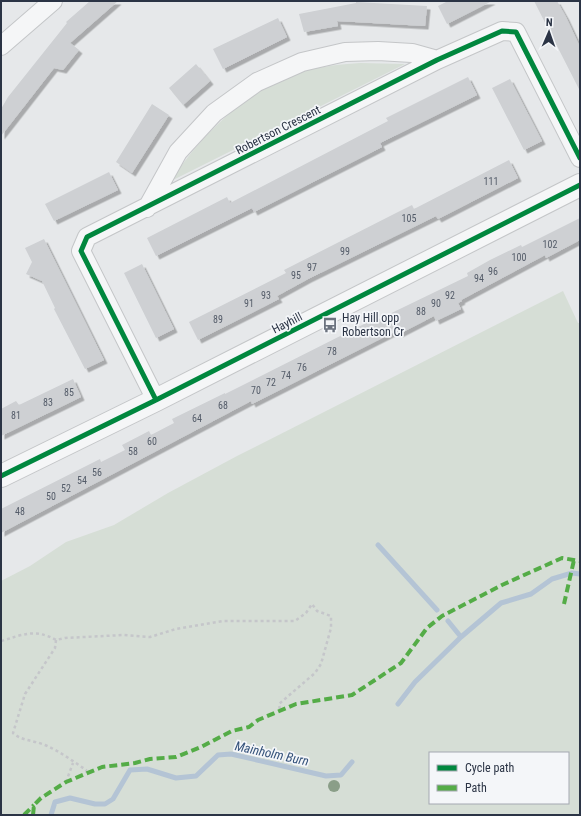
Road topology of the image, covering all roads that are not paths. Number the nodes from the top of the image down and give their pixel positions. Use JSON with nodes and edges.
{"nodes":[{"id":1,"x":53,"y":1,"type":"edge"},
{"id":2,"x":1,"y":46,"type":"edge"},
{"id":3,"x":437,"y":60,"type":"junction"},
{"id":4,"x":580,"y":158,"type":"edge"},
{"id":5,"x":580,"y":185,"type":"edge"},
{"id":6,"x":147,"y":208,"type":"junction"},
{"id":7,"x":156,"y":400,"type":"junction"},
{"id":8,"x":1,"y":476,"type":"edge"}],
"edges":[{"from":1,"to":2,"type":"street"},
{"from":3,"to":4,"type":"street","name":"Robertson Crescent"},
{"from":3,"to":6,"type":"street","name":"Robertson Crescent"},
{"from":3,"to":6,"type":"street"},
{"from":5,"to":7,"type":"street","name":"Hayhill"},
{"from":6,"to":7,"type":"street","name":"Robertson Crescent"},
{"from":7,"to":8,"type":"street","name":"Hayhill"}]}
